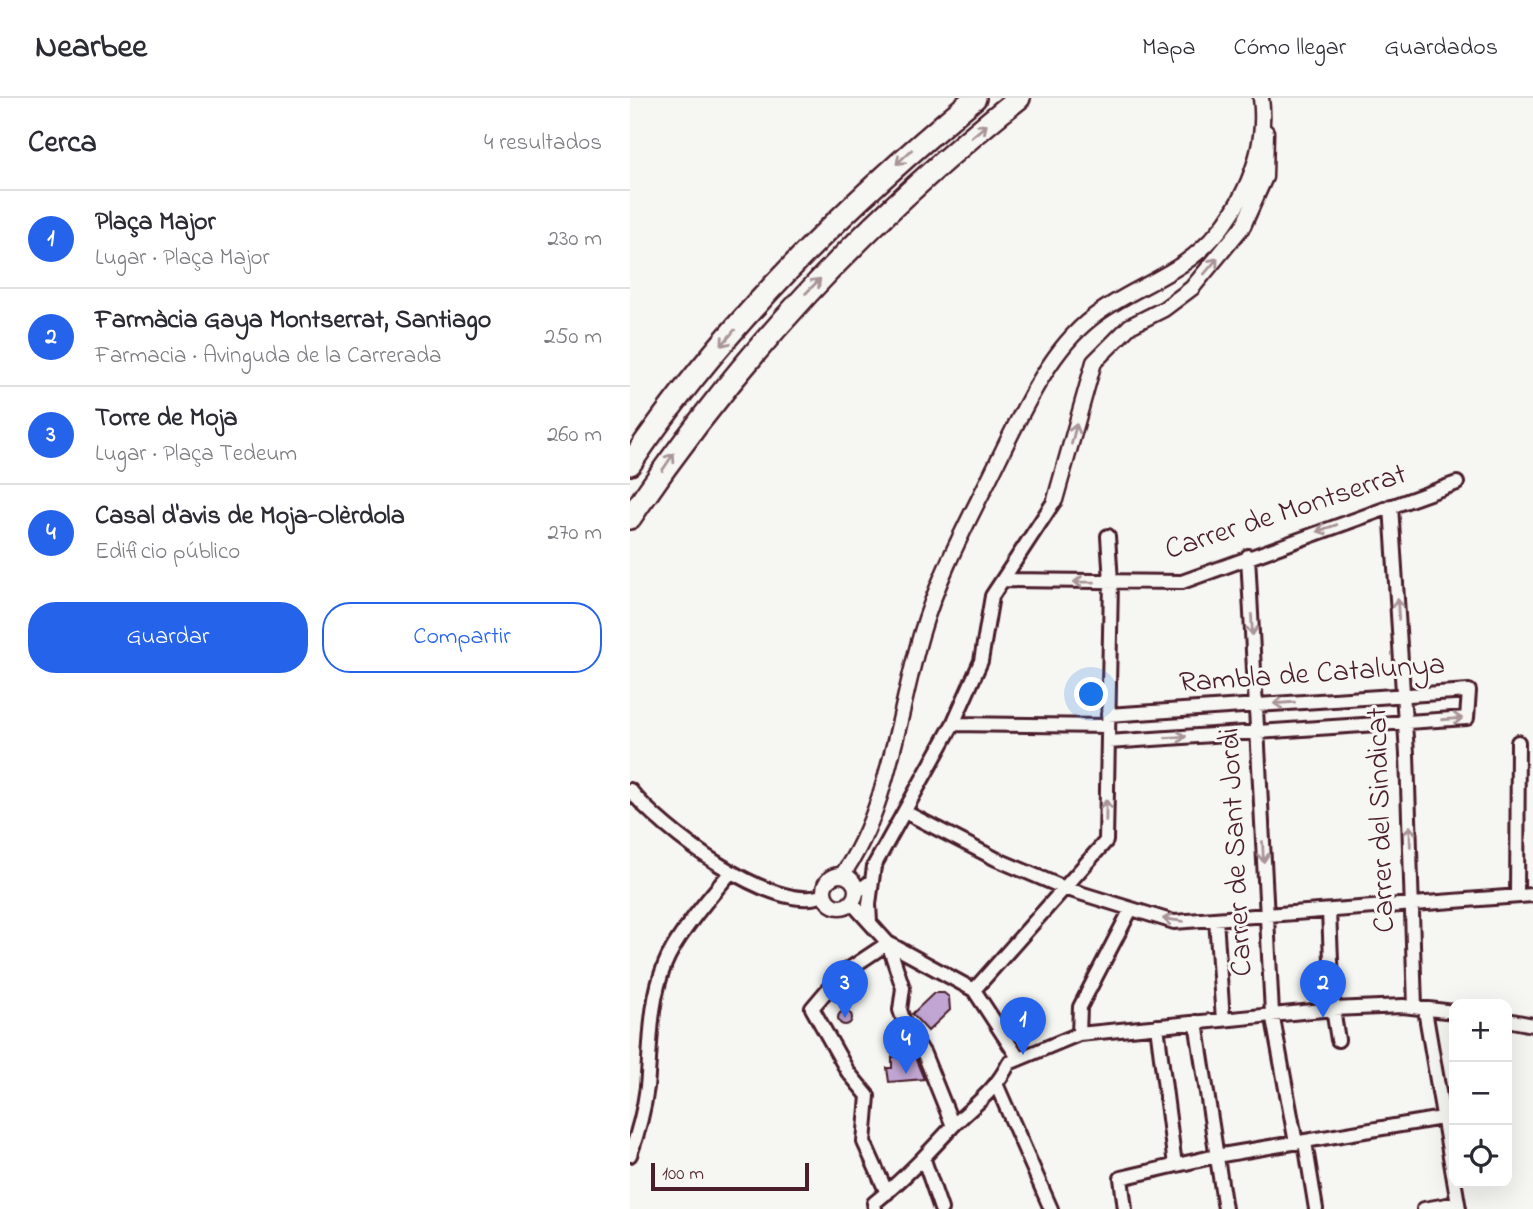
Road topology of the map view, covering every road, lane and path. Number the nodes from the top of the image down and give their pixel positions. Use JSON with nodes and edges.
{"nodes":[{"id":1,"x":975,"y":98,"type":"edge"},
{"id":2,"x":1019,"y":98,"type":"edge"},
{"id":3,"x":1261,"y":98,"type":"edge"},
{"id":4,"x":1263,"y":116,"type":"junction"},
{"id":5,"x":630,"y":464,"type":"edge"},
{"id":6,"x":1457,"y":484,"type":"dead end"},
{"id":7,"x":1055,"y":499,"type":"joint"},
{"id":8,"x":1391,"y":506,"type":"junction"},
{"id":9,"x":630,"y":518,"type":"edge"},
{"id":10,"x":1108,"y":536,"type":"dead end"},
{"id":11,"x":1248,"y":556,"type":"junction"},
{"id":12,"x":1003,"y":580,"type":"junction"},
{"id":13,"x":1111,"y":582,"type":"junction"},
{"id":14,"x":1403,"y":695,"type":"junction"},
{"id":15,"x":1256,"y":705,"type":"junction"},
{"id":16,"x":1108,"y":721,"type":"junction"},
{"id":17,"x":1405,"y":722,"type":"junction"},
{"id":18,"x":953,"y":724,"type":"junction"},
{"id":19,"x":1257,"y":732,"type":"junction"},
{"id":20,"x":1108,"y":742,"type":"junction"},
{"id":21,"x":1518,"y":742,"type":"dead end"},
{"id":22,"x":630,"y":790,"type":"edge"},
{"id":23,"x":905,"y":813,"type":"junction"},
{"id":24,"x":732,"y":872,"type":"junction"},
{"id":25,"x":842,"y":875,"type":"junction"},
{"id":26,"x":872,"y":881,"type":"junction"},
{"id":27,"x":1067,"y":888,"type":"junction"},
{"id":28,"x":824,"y":895,"type":"junction"},
{"id":29,"x":1533,"y":895,"type":"edge"},
{"id":30,"x":1517,"y":896,"type":"junction"},
{"id":31,"x":853,"y":897,"type":"junction"},
{"id":32,"x":1412,"y":904,"type":"junction"},
{"id":33,"x":1131,"y":909,"type":"junction"},
{"id":34,"x":1329,"y":911,"type":"junction"},
{"id":35,"x":1267,"y":915,"type":"junction"},
{"id":36,"x":1216,"y":919,"type":"junction"},
{"id":37,"x":870,"y":922,"type":"junction"},
{"id":38,"x":888,"y":943,"type":"junction"},
{"id":39,"x":974,"y":990,"type":"junction"},
{"id":40,"x":1420,"y":1008,"type":"junction"},
{"id":41,"x":1333,"y":1009,"type":"junction"},
{"id":42,"x":1449,"y":1011,"type":"edge"},
{"id":43,"x":1272,"y":1013,"type":"junction"},
{"id":44,"x":1223,"y":1020,"type":"junction"},
{"id":45,"x":1512,"y":1021,"type":"edge"},
{"id":46,"x":1196,"y":1023,"type":"junction"},
{"id":47,"x":1533,"y":1025,"type":"edge"},
{"id":48,"x":1157,"y":1026,"type":"junction"},
{"id":49,"x":1079,"y":1034,"type":"junction"},
{"id":50,"x":1338,"y":1040,"type":"dead end"},
{"id":51,"x":1019,"y":1059,"type":"junction"},
{"id":52,"x":997,"y":1086,"type":"junction"},
{"id":53,"x":1442,"y":1118,"type":"junction"},
{"id":54,"x":953,"y":1126,"type":"junction"},
{"id":55,"x":1300,"y":1143,"type":"junction"},
{"id":56,"x":630,"y":1155,"type":"edge"},
{"id":57,"x":1216,"y":1156,"type":"junction"},
{"id":58,"x":924,"y":1160,"type":"junction"},
{"id":59,"x":1175,"y":1165,"type":"junction"},
{"id":60,"x":887,"y":1193,"type":"junction"},
{"id":61,"x":874,"y":1206,"type":"edge"},
{"id":62,"x":1458,"y":1206,"type":"edge"},
{"id":63,"x":941,"y":1209,"type":"edge"},
{"id":64,"x":1051,"y":1209,"type":"edge"},
{"id":65,"x":1125,"y":1209,"type":"edge"},
{"id":66,"x":1225,"y":1209,"type":"edge"},
{"id":67,"x":1316,"y":1209,"type":"edge"},
{"id":68,"x":1424,"y":1209,"type":"edge"}],
"edges":[{"from":1,"to":5,"type":"highway","one_way":true},
{"from":9,"to":2,"type":"highway","one_way":true},
{"from":3,"to":4,"type":"street"},
{"from":7,"to":4,"type":"street","one_way":true},
{"from":4,"to":25,"type":"street"},
{"from":6,"to":8,"type":"street","name":"Carrer de Montserrat"},
{"from":7,"to":12,"type":"street"},
{"from":8,"to":11,"type":"street","name":"Carrer de Montserrat","one_way":true},
{"from":14,"to":8,"type":"street","name":"Carrer del Sindicat","one_way":true},
{"from":10,"to":13,"type":"street"},
{"from":11,"to":13,"type":"street","name":"Carrer de Montserrat"},
{"from":11,"to":15,"type":"street","name":"Carrer de Sant Jordi","one_way":true},
{"from":13,"to":12,"type":"street","name":"Carrer de Montserrat","one_way":true},
{"from":12,"to":18,"type":"street"},
{"from":13,"to":16,"type":"street"},
{"from":14,"to":15,"type":"street","name":"Rambla de Catalunya","one_way":true},
{"from":14,"to":17,"type":"street","name":"Carrer del Sindicat"},
{"from":17,"to":14,"type":"street","name":"Rambla de Catalunya","one_way":true},
{"from":15,"to":16,"type":"street","name":"Rambla de Catalunya"},
{"from":15,"to":19,"type":"street","name":"Carrer de Sant Jordi"},
{"from":16,"to":18,"type":"street","name":"Rambla de Catalunya"},
{"from":16,"to":20,"type":"street"},
{"from":17,"to":19,"type":"street","name":"Rambla de Catalunya"},
{"from":32,"to":17,"type":"street","name":"Carrer del Sindicat","one_way":true},
{"from":18,"to":23,"type":"street"},
{"from":20,"to":19,"type":"street","name":"Rambla de Catalunya","one_way":true},
{"from":19,"to":35,"type":"street","name":"Carrer de Sant Jordi","one_way":true},
{"from":27,"to":20,"type":"street","one_way":true},
{"from":21,"to":30,"type":"street"},
{"from":22,"to":24,"type":"street"},
{"from":23,"to":26,"type":"street"},
{"from":23,"to":27,"type":"street"},
{"from":24,"to":28,"type":"street"},
{"from":24,"to":56,"type":"street"},
{"from":25,"to":28,"type":"street"},
{"from":25,"to":31,"type":"street"},
{"from":26,"to":31,"type":"street"},
{"from":26,"to":37,"type":"street"},
{"from":27,"to":33,"type":"street"},
{"from":27,"to":39,"type":"street"},
{"from":28,"to":31,"type":"street"},
{"from":29,"to":30,"type":"street"},
{"from":30,"to":32,"type":"street"},
{"from":31,"to":37,"type":"street"},
{"from":32,"to":34,"type":"street"},
{"from":32,"to":40,"type":"street","name":"Carrer del Sindicat"},
{"from":36,"to":33,"type":"street","one_way":true},
{"from":33,"to":49,"type":"street"},
{"from":34,"to":35,"type":"street"},
{"from":34,"to":41,"type":"street"},
{"from":35,"to":36,"type":"street"},
{"from":35,"to":43,"type":"street","name":"Carrer de Sant Jordi"},
{"from":36,"to":44,"type":"street"},
{"from":37,"to":38,"type":"street"},
{"from":38,"to":39,"type":"street"},
{"from":38,"to":54,"type":"street"},
{"from":38,"to":60,"type":"street"},
{"from":39,"to":51,"type":"street"},
{"from":40,"to":41,"type":"street"},
{"from":40,"to":42,"type":"street"},
{"from":40,"to":53,"type":"street","name":"Carrer del Sindicat"},
{"from":41,"to":43,"type":"street"},
{"from":41,"to":50,"type":"street"},
{"from":43,"to":44,"type":"street"},
{"from":43,"to":55,"type":"street","name":"Carrer de Sant Jordi"},
{"from":44,"to":46,"type":"street"},
{"from":45,"to":47,"type":"street"},
{"from":46,"to":48,"type":"street"},
{"from":46,"to":57,"type":"street"},
{"from":48,"to":49,"type":"street"},
{"from":48,"to":59,"type":"street"},
{"from":49,"to":51,"type":"street"},
{"from":51,"to":52,"type":"street"},
{"from":52,"to":54,"type":"street"},
{"from":52,"to":64,"type":"street"},
{"from":53,"to":55,"type":"street"},
{"from":53,"to":62,"type":"street","name":"Carrer del Sindicat"},
{"from":54,"to":58,"type":"street"},
{"from":55,"to":57,"type":"street"},
{"from":55,"to":67,"type":"street","name":"Carrer de Sant Jordi"},
{"from":57,"to":59,"type":"street"},
{"from":57,"to":66,"type":"street"},
{"from":58,"to":60,"type":"street"},
{"from":58,"to":63,"type":"street"},
{"from":59,"to":65,"type":"street"},
{"from":60,"to":61,"type":"street"},
{"from":62,"to":68,"type":"street"}]}
